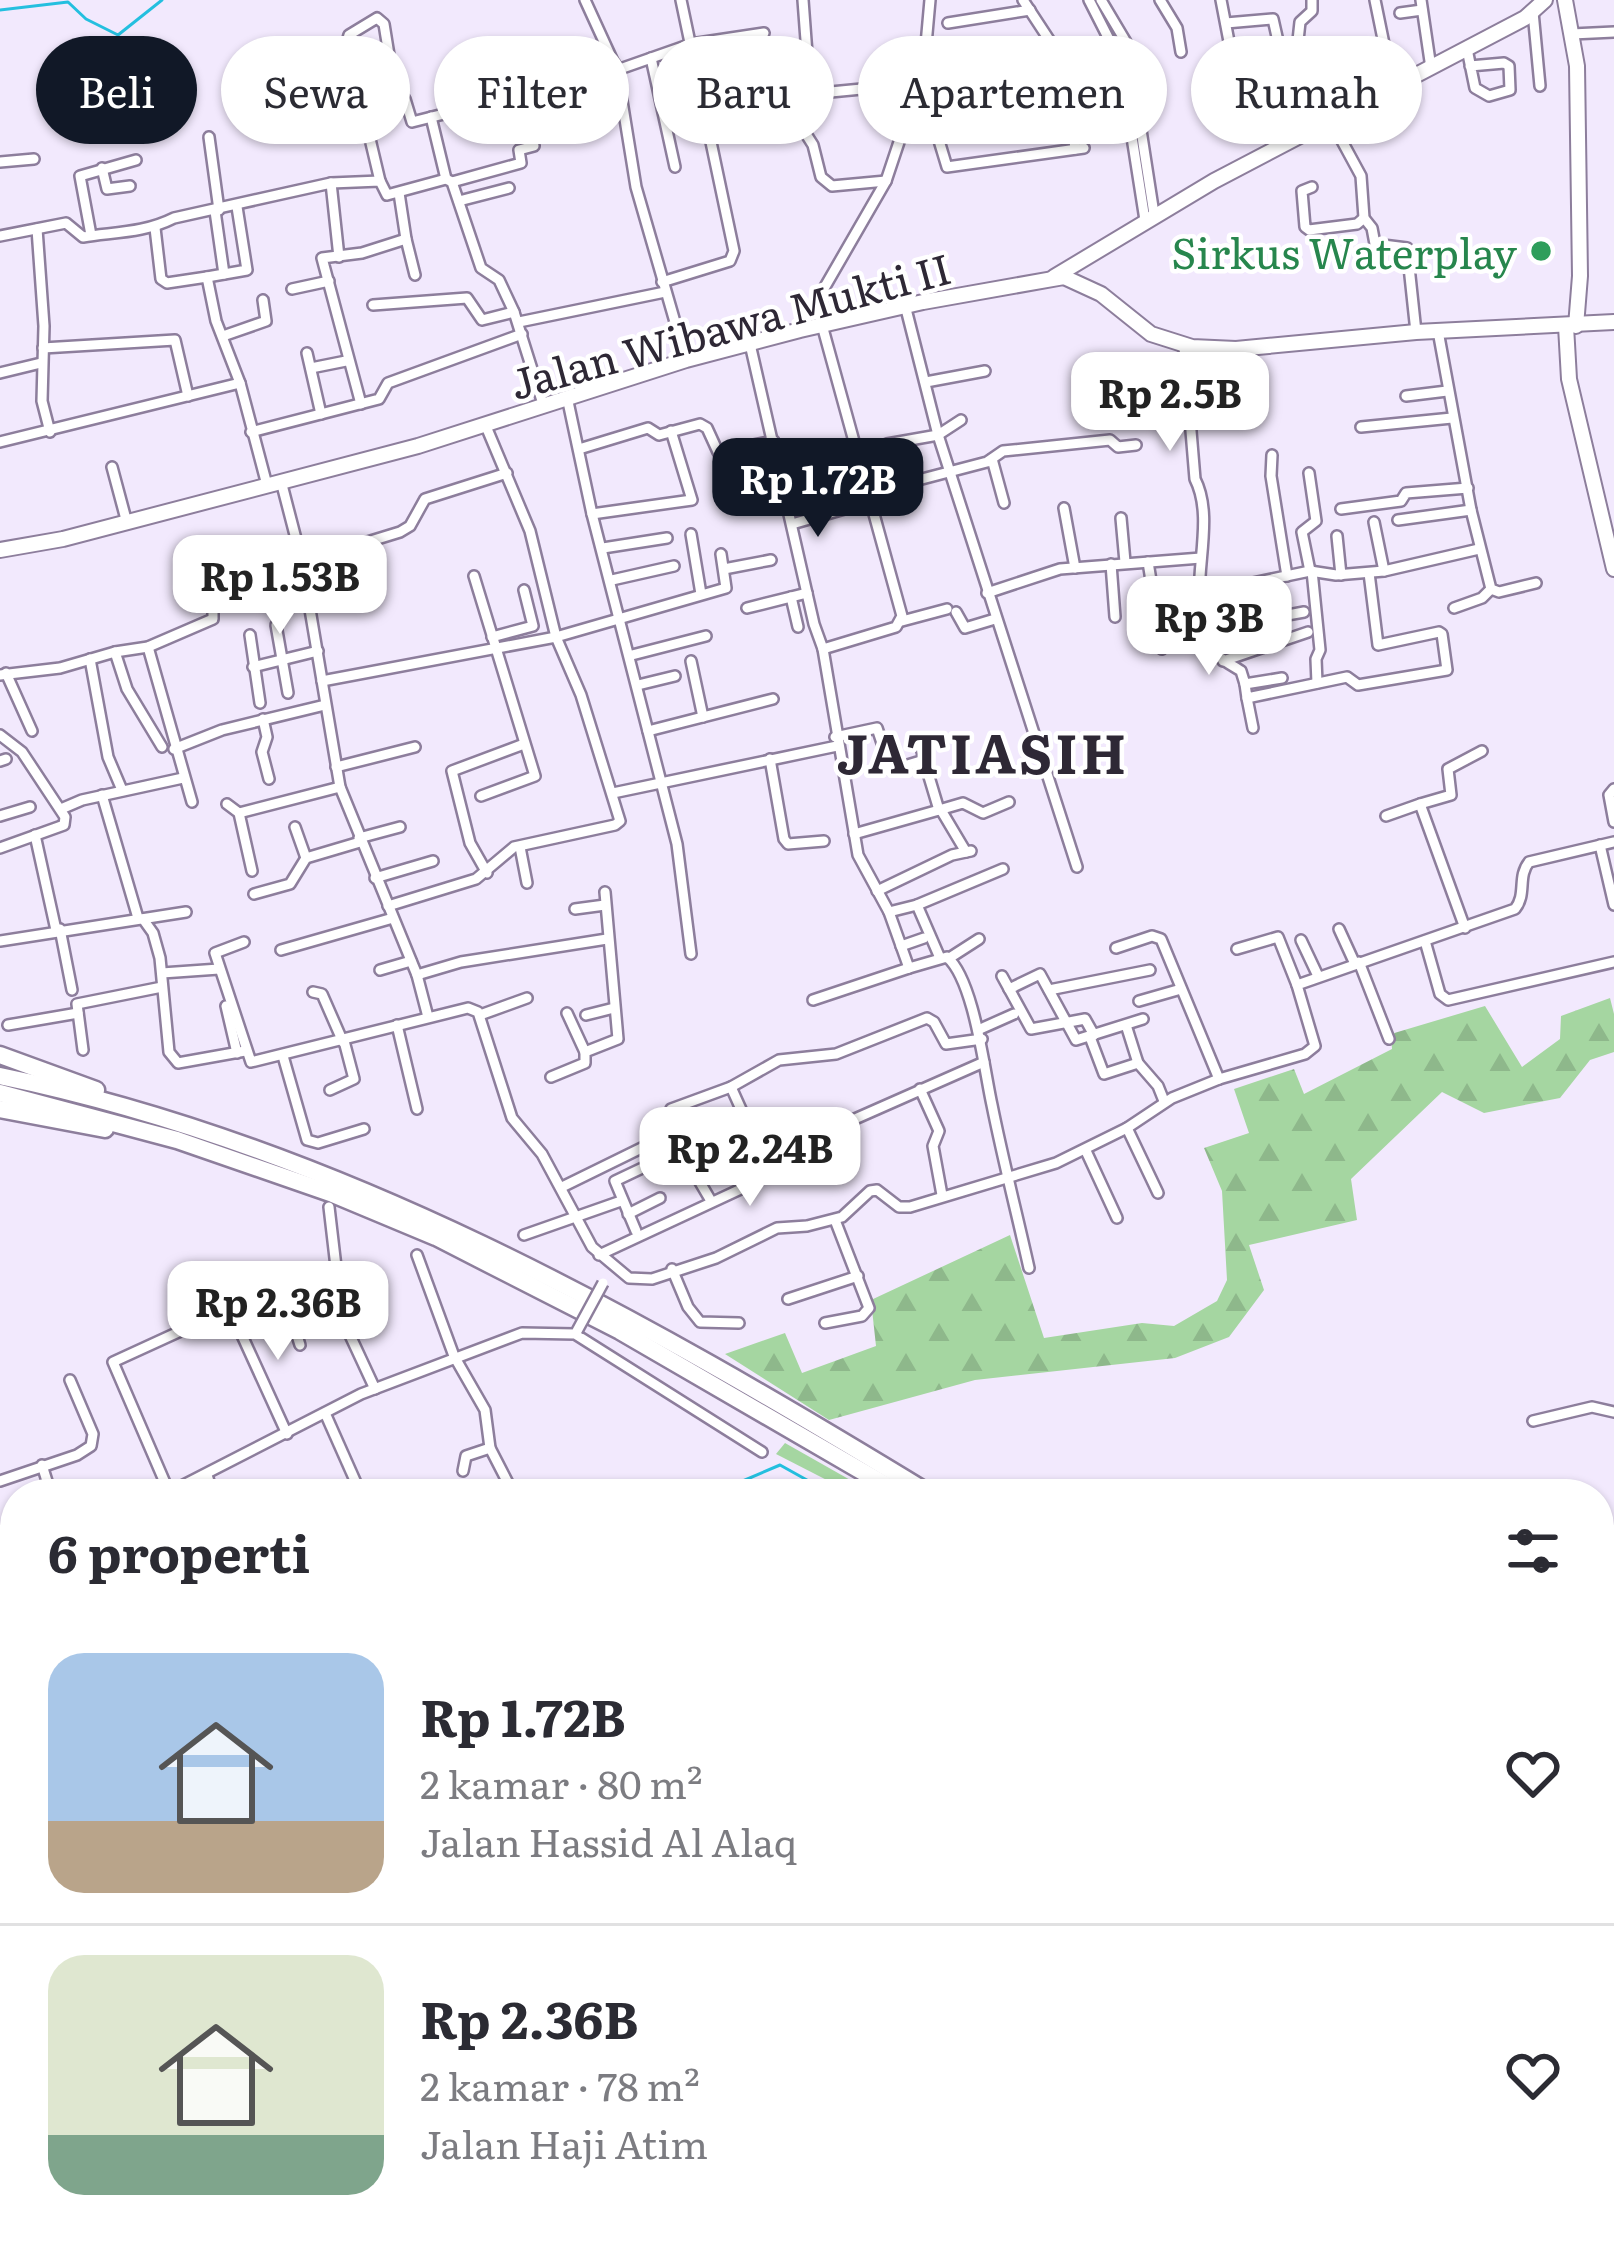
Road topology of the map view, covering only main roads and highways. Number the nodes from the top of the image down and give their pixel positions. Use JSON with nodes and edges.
{"nodes":[{"id":1,"x":1545,"y":0,"type":"edge"},
{"id":2,"x":1565,"y":0,"type":"edge"},
{"id":3,"x":1048,"y":280,"type":"junction"},
{"id":4,"x":1614,"y":322,"type":"edge"},
{"id":5,"x":1571,"y":326,"type":"junction"},
{"id":6,"x":0,"y":550,"type":"edge"},
{"id":7,"x":1614,"y":569,"type":"edge"},
{"id":8,"x":0,"y":1055,"type":"edge"},
{"id":9,"x":0,"y":1076,"type":"edge"},
{"id":10,"x":0,"y":1093,"type":"edge"},
{"id":11,"x":0,"y":1109,"type":"edge"},
{"id":12,"x":164,"y":1118,"type":"junction"},
{"id":13,"x":177,"y":1140,"type":"junction"},
{"id":14,"x":875,"y":1479,"type":"edge"},
{"id":15,"x":904,"y":1479,"type":"edge"}],
"edges":[{"from":1,"to":3,"type":"main road"},
{"from":2,"to":5,"type":"main road"},
{"from":3,"to":5,"type":"main road","name":"Jalan Wibawa Mukti II"},
{"from":3,"to":6,"type":"main road","name":"Jalan Wibawa Mukti II"},
{"from":4,"to":5,"type":"main road","name":"Jalan Wibawa Mukti II"},
{"from":5,"to":7,"type":"main road"},
{"from":8,"to":12,"type":"highway"},
{"from":9,"to":12,"type":"highway"},
{"from":10,"to":13,"type":"highway"},
{"from":11,"to":13,"type":"highway"},
{"from":12,"to":15,"type":"highway"},
{"from":13,"to":14,"type":"highway"}]}
